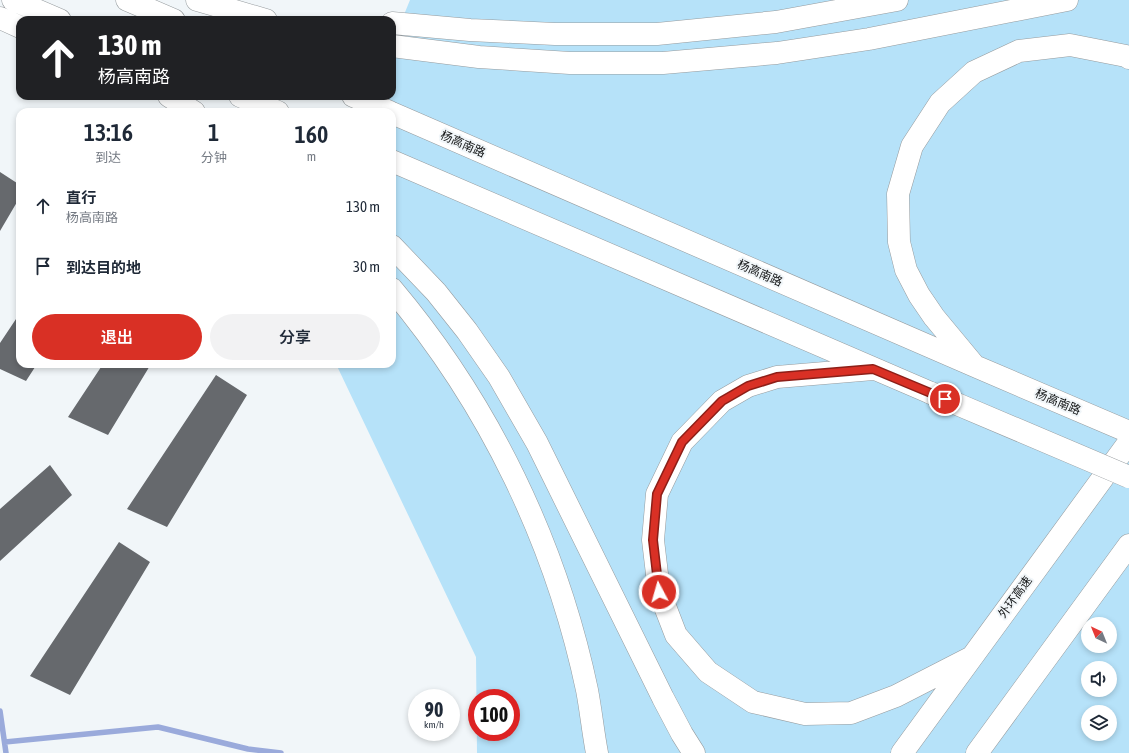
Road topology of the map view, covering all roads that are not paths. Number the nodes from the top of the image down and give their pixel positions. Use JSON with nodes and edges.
{"nodes":[{"id":1,"x":13,"y":0,"type":"edge"},
{"id":2,"x":127,"y":0,"type":"edge"},
{"id":3,"x":197,"y":0,"type":"edge"},
{"id":4,"x":897,"y":0,"type":"edge"},
{"id":5,"x":1067,"y":0,"type":"edge"},
{"id":6,"x":51,"y":16,"type":"edge"},
{"id":7,"x":165,"y":16,"type":"edge"},
{"id":8,"x":252,"y":16,"type":"edge"},
{"id":9,"x":0,"y":18,"type":"edge"},
{"id":10,"x":396,"y":23,"type":"edge"},
{"id":11,"x":16,"y":25,"type":"edge"},
{"id":12,"x":396,"y":47,"type":"edge"},
{"id":13,"x":1129,"y":58,"type":"edge"},
{"id":14,"x":175,"y":100,"type":"edge"},
{"id":15,"x":250,"y":100,"type":"edge"},
{"id":16,"x":362,"y":100,"type":"edge"},
{"id":17,"x":188,"y":108,"type":"edge"},
{"id":18,"x":268,"y":108,"type":"edge"},
{"id":19,"x":382,"y":108,"type":"edge"},
{"id":20,"x":396,"y":114,"type":"edge"},
{"id":21,"x":396,"y":163,"type":"edge"},
{"id":22,"x":396,"y":250,"type":"edge"},
{"id":23,"x":396,"y":294,"type":"edge"},
{"id":24,"x":976,"y":368,"type":"junction"},
{"id":25,"x":873,"y":369,"type":"junction"},
{"id":26,"x":1129,"y":432,"type":"edge"},
{"id":27,"x":1129,"y":442,"type":"edge"},
{"id":28,"x":1129,"y":477,"type":"edge"},
{"id":29,"x":1129,"y":545,"type":"edge"},
{"id":30,"x":972,"y":657,"type":"junction"},
{"id":31,"x":597,"y":753,"type":"edge"},
{"id":32,"x":694,"y":753,"type":"edge"},
{"id":33,"x":902,"y":753,"type":"edge"},
{"id":34,"x":977,"y":753,"type":"edge"}],
"edges":[{"from":1,"to":6,"type":"highway"},
{"from":2,"to":7,"type":"highway"},
{"from":3,"to":8,"type":"highway"},
{"from":4,"to":10,"type":"highway"},
{"from":5,"to":12,"type":"highway"},
{"from":9,"to":11,"type":"highway"},
{"from":13,"to":24,"type":"highway"},
{"from":14,"to":17,"type":"highway"},
{"from":15,"to":18,"type":"highway"},
{"from":16,"to":19,"type":"highway","name":"杨高南路"},
{"from":20,"to":24,"type":"highway","name":"杨高南路"},
{"from":21,"to":25,"type":"highway"},
{"from":22,"to":32,"type":"highway"},
{"from":23,"to":31,"type":"highway"},
{"from":24,"to":26,"type":"highway","name":"杨高南路"},
{"from":25,"to":28,"type":"highway","bridge":true},
{"from":25,"to":30,"type":"highway"},
{"from":27,"to":30,"type":"highway","name":"外环高速"},
{"from":29,"to":34,"type":"highway"},
{"from":30,"to":33,"type":"highway","name":"外环高速"}]}
